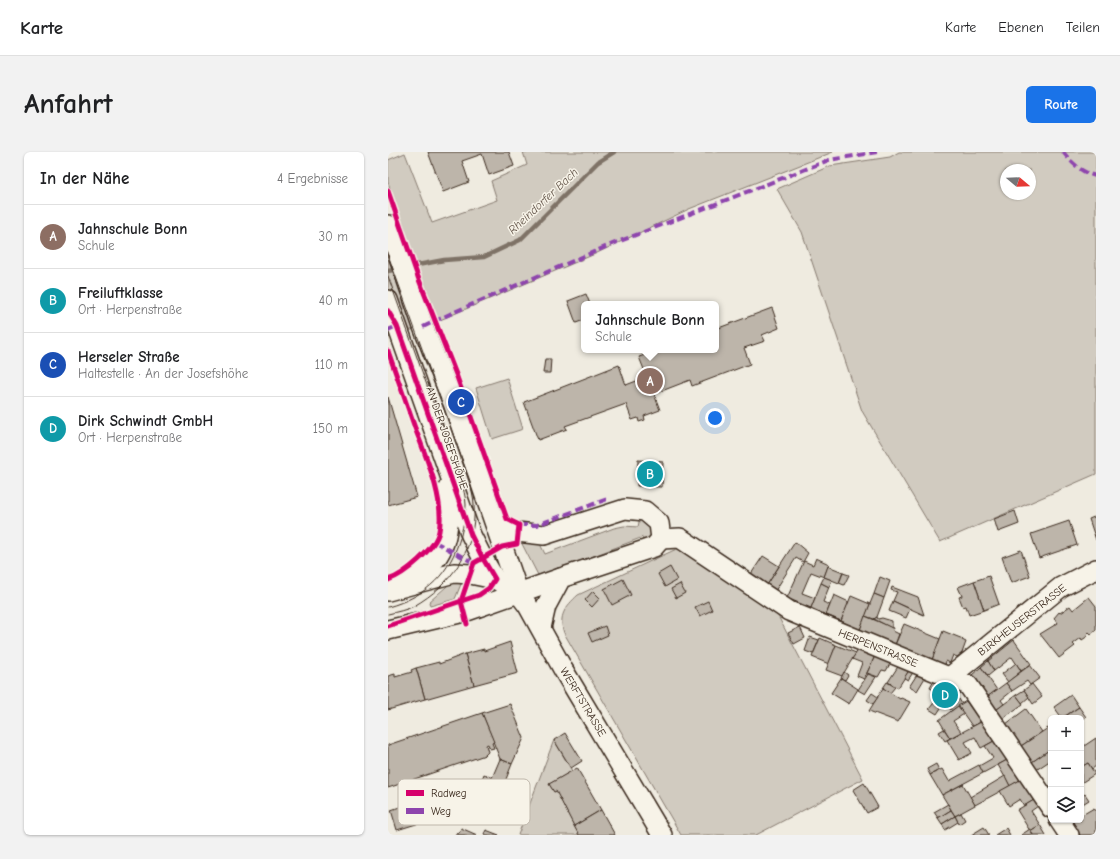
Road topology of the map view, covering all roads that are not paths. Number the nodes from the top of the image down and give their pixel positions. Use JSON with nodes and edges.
{"nodes":[{"id":1,"x":388,"y":225,"type":"edge"},
{"id":2,"x":388,"y":300,"type":"edge"},
{"id":3,"x":448,"y":471,"type":"junction"},
{"id":4,"x":494,"y":520,"type":"junction"},
{"id":5,"x":661,"y":538,"type":"junction"},
{"id":6,"x":502,"y":548,"type":"junction"},
{"id":7,"x":1096,"y":569,"type":"edge"},
{"id":8,"x":562,"y":578,"type":"junction"},
{"id":9,"x":495,"y":579,"type":"junction"},
{"id":10,"x":395,"y":588,"type":"edge"},
{"id":11,"x":519,"y":594,"type":"junction"},
{"id":12,"x":388,"y":626,"type":"edge"},
{"id":13,"x":541,"y":628,"type":"junction"},
{"id":14,"x":388,"y":630,"type":"edge"},
{"id":15,"x":951,"y":676,"type":"junction"},
{"id":16,"x":1048,"y":804,"type":"edge"},
{"id":17,"x":1061,"y":823,"type":"edge"},
{"id":18,"x":662,"y":835,"type":"edge"},
{"id":19,"x":1069,"y":835,"type":"edge"}],
"edges":[{"from":1,"to":4,"type":"street","name":"AN DER JOSEFSHÖHE"},
{"from":2,"to":3,"type":"street","name":"AN DER JOSEFSHÖHE"},
{"from":3,"to":9,"type":"street","name":"AN DER JOSEFSHÖHE"},
{"from":3,"to":10,"type":"street"},
{"from":4,"to":5,"type":"street"},
{"from":4,"to":6,"type":"street","name":"AN DER JOSEFSHÖHE"},
{"from":5,"to":8,"type":"street"},
{"from":5,"to":15,"type":"street","name":"HERPENSTRASSE"},
{"from":6,"to":9,"type":"street","name":"AN DER JOSEFSHÖHE"},
{"from":6,"to":11,"type":"street","name":"AN DER JOSEFSHÖHE"},
{"from":7,"to":15,"type":"street","name":"BIRKHEUSERSTRASSE"},
{"from":8,"to":11,"type":"street"},
{"from":8,"to":13,"type":"street"},
{"from":9,"to":10,"type":"street"},
{"from":9,"to":11,"type":"street","name":"WERFTSTRASSE"},
{"from":9,"to":12,"type":"street"},
{"from":11,"to":13,"type":"street","name":"WERFTSTRASSE"},
{"from":11,"to":14,"type":"street"},
{"from":13,"to":18,"type":"street","name":"WERFTSTRASSE"},
{"from":15,"to":16,"type":"street","name":"HERPENSTRASSE"},
{"from":17,"to":19,"type":"street"}]}
